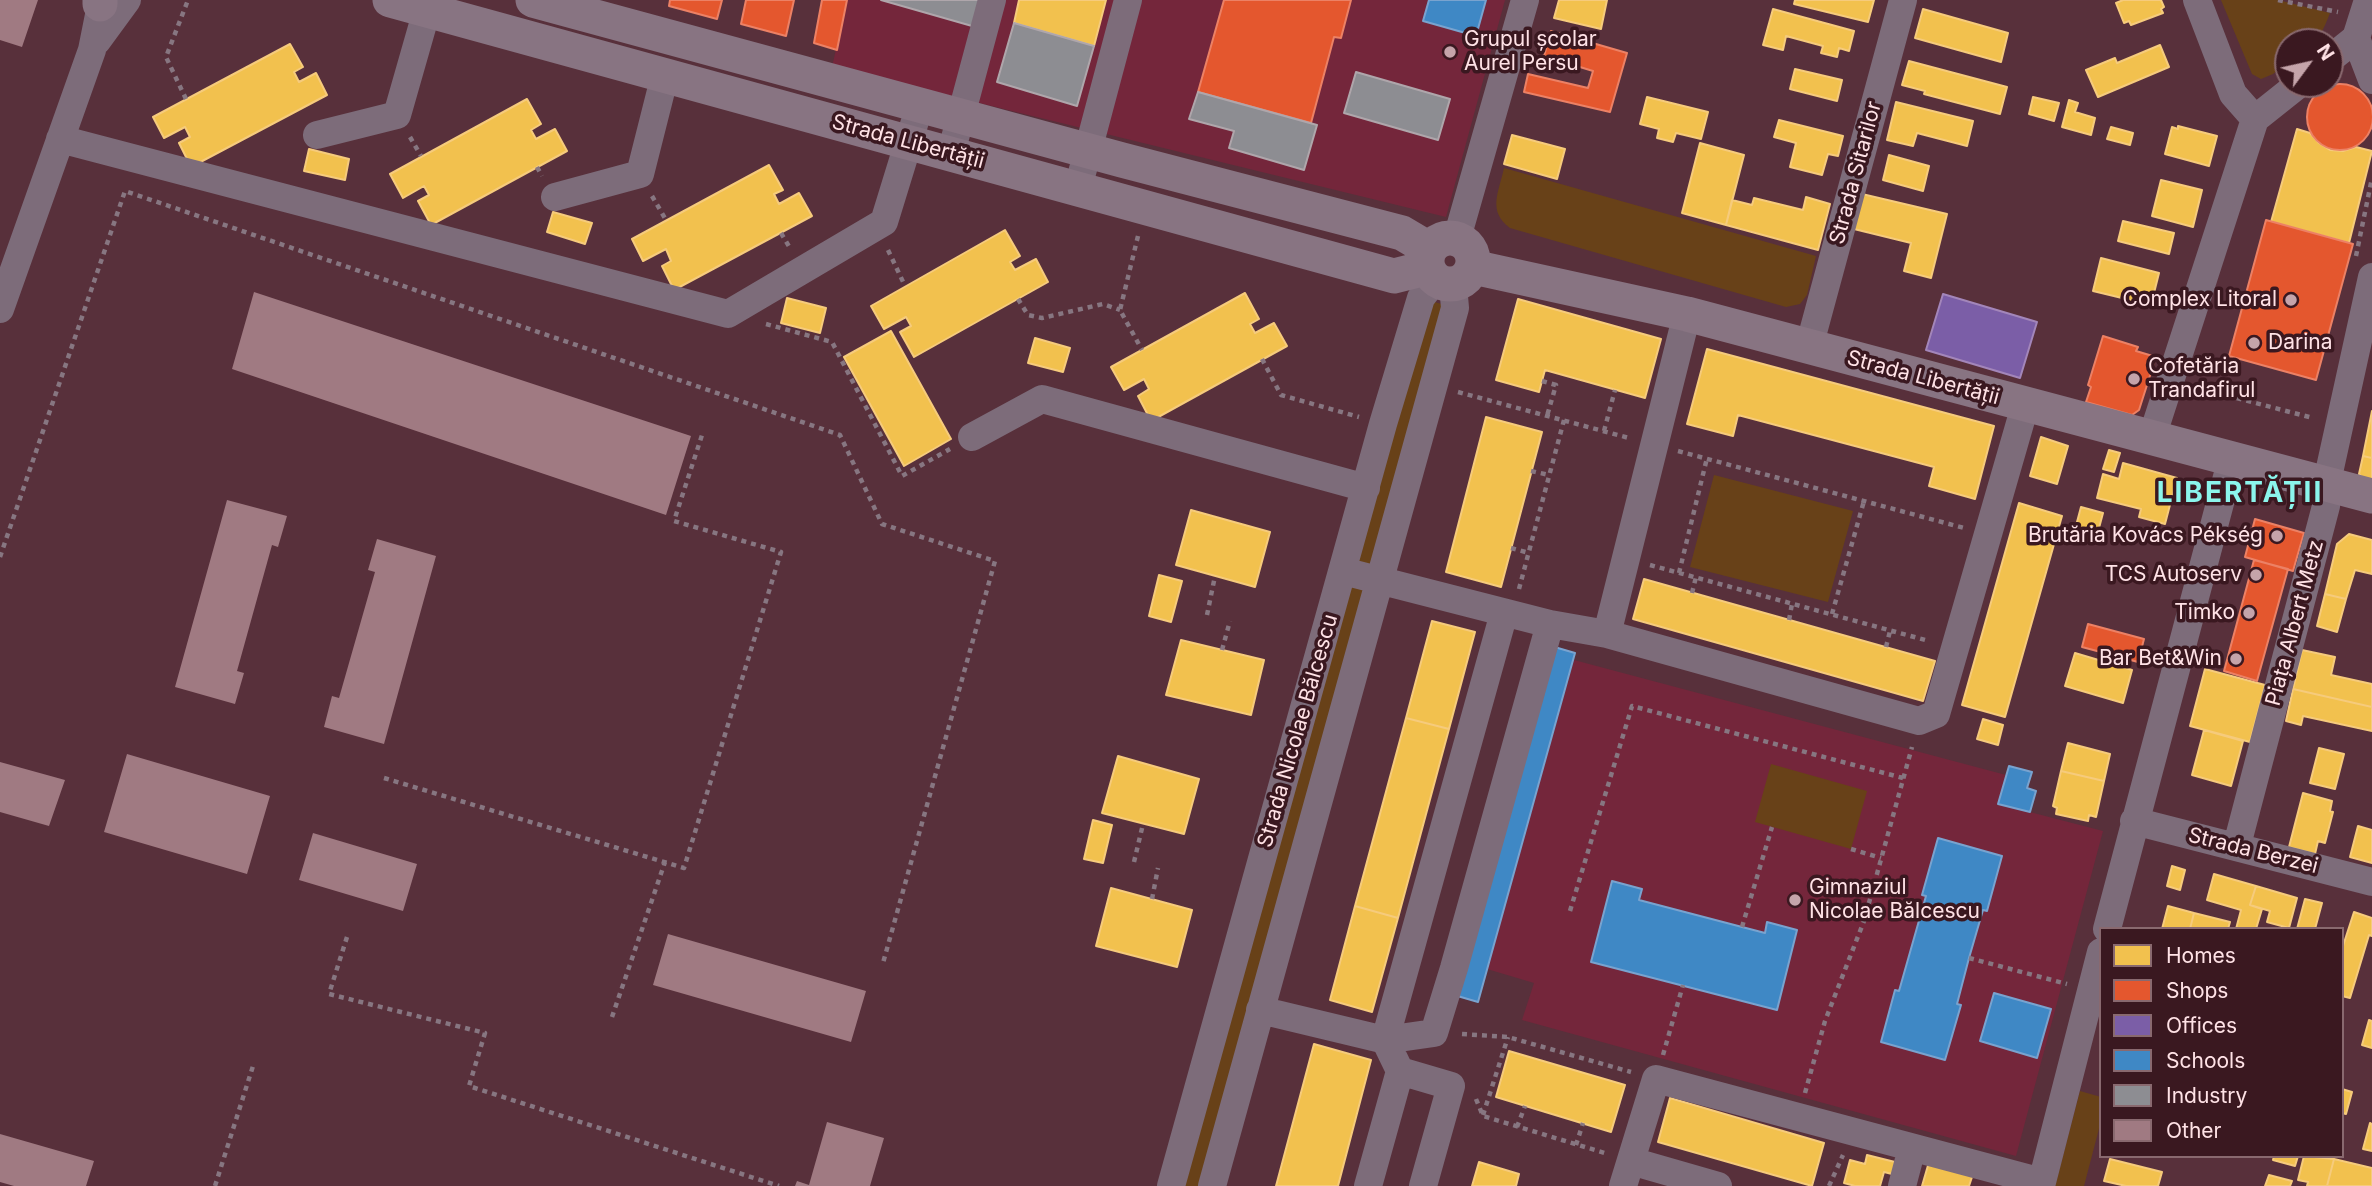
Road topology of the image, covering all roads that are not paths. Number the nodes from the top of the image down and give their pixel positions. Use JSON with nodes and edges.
{"nodes":[{"id":1,"x":390,"y":0,"type":"edge"},
{"id":2,"x":533,"y":0,"type":"edge"},
{"id":3,"x":992,"y":0,"type":"edge"},
{"id":4,"x":1128,"y":0,"type":"edge"},
{"id":5,"x":1525,"y":0,"type":"edge"},
{"id":6,"x":1903,"y":0,"type":"edge"},
{"id":7,"x":2197,"y":0,"type":"edge"},
{"id":8,"x":2368,"y":0,"type":"edge"},
{"id":9,"x":107,"y":1,"type":"edge"},
{"id":10,"x":427,"y":10,"type":"junction"},
{"id":11,"x":2356,"y":38,"type":"junction"},
{"id":12,"x":2344,"y":48,"type":"edge"},
{"id":13,"x":665,"y":75,"type":"junction"},
{"id":14,"x":2372,"y":79,"type":"edge"},
{"id":15,"x":2281,"y":98,"type":"edge"},
{"id":16,"x":920,"y":105,"type":"junction"},
{"id":17,"x":961,"y":116,"type":"junction"},
{"id":18,"x":2255,"y":119,"type":"junction"},
{"id":19,"x":317,"y":135,"type":"dead end"},
{"id":20,"x":60,"y":139,"type":"junction"},
{"id":21,"x":909,"y":142,"type":"junction"},
{"id":22,"x":1089,"y":151,"type":"junction"},
{"id":23,"x":951,"y":153,"type":"junction"},
{"id":24,"x":1079,"y":188,"type":"junction"},
{"id":25,"x":555,"y":198,"type":"dead end"},
{"id":26,"x":1445,"y":265,"type":"junction"},
{"id":27,"x":2372,"y":277,"type":"edge"},
{"id":28,"x":0,"y":309,"type":"edge"},
{"id":29,"x":1687,"y":314,"type":"junction"},
{"id":30,"x":1809,"y":347,"type":"junction"},
{"id":31,"x":2025,"y":405,"type":"junction"},
{"id":32,"x":972,"y":437,"type":"road end"},
{"id":33,"x":2152,"y":437,"type":"junction"},
{"id":34,"x":2232,"y":458,"type":"junction"},
{"id":35,"x":2328,"y":483,"type":"junction"},
{"id":36,"x":1366,"y":488,"type":"junction"},
{"id":37,"x":2372,"y":496,"type":"edge"},
{"id":38,"x":1343,"y":571,"type":"junction"},
{"id":39,"x":1378,"y":581,"type":"junction"},
{"id":40,"x":1508,"y":614,"type":"junction"},
{"id":41,"x":1550,"y":624,"type":"junction"},
{"id":42,"x":1607,"y":634,"type":"junction"},
{"id":43,"x":2134,"y":821,"type":"junction"},
{"id":44,"x":2236,"y":845,"type":"junction"},
{"id":45,"x":2372,"y":882,"type":"edge"},
{"id":46,"x":2108,"y":927,"type":"edge"},
{"id":47,"x":2099,"y":960,"type":"edge"},
{"id":48,"x":1260,"y":1010,"type":"junction"},
{"id":49,"x":1385,"y":1040,"type":"junction"},
{"id":50,"x":1400,"y":1071,"type":"junction"},
{"id":51,"x":1912,"y":1148,"type":"junction"},
{"id":52,"x":1627,"y":1173,"type":"edge"},
{"id":53,"x":2041,"y":1184,"type":"edge"},
{"id":54,"x":1171,"y":1186,"type":"edge"},
{"id":55,"x":1212,"y":1186,"type":"edge"},
{"id":56,"x":1368,"y":1186,"type":"edge"},
{"id":57,"x":1423,"y":1186,"type":"edge"},
{"id":58,"x":1717,"y":1186,"type":"edge"},
{"id":59,"x":1902,"y":1186,"type":"edge"}],
"edges":[{"from":1,"to":10,"type":"main road","name":"Strada Libertății"},
{"from":2,"to":16,"type":"main road","name":"Strada Libertății"},
{"from":3,"to":17,"type":"street"},
{"from":4,"to":22,"type":"street"},
{"from":5,"to":26,"type":"street"},
{"from":6,"to":30,"type":"street","name":"Strada Sitarilor"},
{"from":7,"to":18,"type":"street"},
{"from":8,"to":11,"type":"street"},
{"from":9,"to":20,"type":"street"},
{"from":10,"to":13,"type":"main road","name":"Strada Libertății"},
{"from":10,"to":19,"type":"street"},
{"from":11,"to":12,"type":"street"},
{"from":11,"to":14,"type":"street"},
{"from":13,"to":21,"type":"main road","name":"Strada Libertății"},
{"from":13,"to":25,"type":"street"},
{"from":15,"to":18,"type":"street"},
{"from":16,"to":17,"type":"main road","name":"Strada Libertății"},
{"from":16,"to":21,"type":"street"},
{"from":17,"to":22,"type":"main road","name":"Strada Libertății"},
{"from":17,"to":23,"type":"street"},
{"from":18,"to":33,"type":"street"},
{"from":20,"to":21,"type":"street"},
{"from":20,"to":28,"type":"street"},
{"from":21,"to":23,"type":"main road","name":"Strada Libertății"},
{"from":22,"to":24,"type":"street"},
{"from":22,"to":26,"type":"main road","name":"Strada Libertății"},
{"from":23,"to":24,"type":"main road","name":"Strada Libertății"},
{"from":24,"to":26,"type":"main road","name":"Strada Libertății"},
{"from":26,"to":29,"type":"main road","name":"Strada Libertății"},
{"from":26,"to":36,"type":"street","name":"Strada Nicolae Bălcescu"},
{"from":26,"to":39,"type":"street","name":"Strada Nicolae Bălcescu"},
{"from":27,"to":35,"type":"street","name":"Piața Albert Metz"},
{"from":29,"to":30,"type":"main road","name":"Strada Libertății"},
{"from":29,"to":42,"type":"street"},
{"from":30,"to":31,"type":"main road","name":"Strada Libertății"},
{"from":31,"to":33,"type":"main road","name":"Strada Libertății"},
{"from":31,"to":42,"type":"street"},
{"from":32,"to":36,"type":"street"},
{"from":33,"to":34,"type":"main road","name":"Strada Libertății"},
{"from":34,"to":35,"type":"main road","name":"Strada Libertății"},
{"from":34,"to":43,"type":"street"},
{"from":35,"to":37,"type":"main road","name":"Strada Libertății"},
{"from":35,"to":44,"type":"street","name":"Piața Albert Metz"},
{"from":36,"to":38,"type":"street","name":"Strada Nicolae Bălcescu"},
{"from":38,"to":39,"type":"street"},
{"from":38,"to":54,"type":"street","name":"Strada Nicolae Bălcescu"},
{"from":39,"to":40,"type":"street"},
{"from":39,"to":48,"type":"street","name":"Strada Nicolae Bălcescu"},
{"from":40,"to":41,"type":"street"},
{"from":40,"to":49,"type":"street"},
{"from":41,"to":42,"type":"street"},
{"from":41,"to":49,"type":"street"},
{"from":43,"to":44,"type":"street","name":"Strada Berzei"},
{"from":43,"to":46,"type":"street"},
{"from":44,"to":45,"type":"street","name":"Strada Berzei"},
{"from":47,"to":53,"type":"street"},
{"from":48,"to":49,"type":"street"},
{"from":48,"to":55,"type":"street","name":"Strada Nicolae Bălcescu"},
{"from":49,"to":50,"type":"street"},
{"from":50,"to":56,"type":"street"},
{"from":50,"to":57,"type":"street"},
{"from":51,"to":52,"type":"street"},
{"from":51,"to":53,"type":"street"},
{"from":51,"to":59,"type":"street"},
{"from":52,"to":58,"type":"street"}]}
